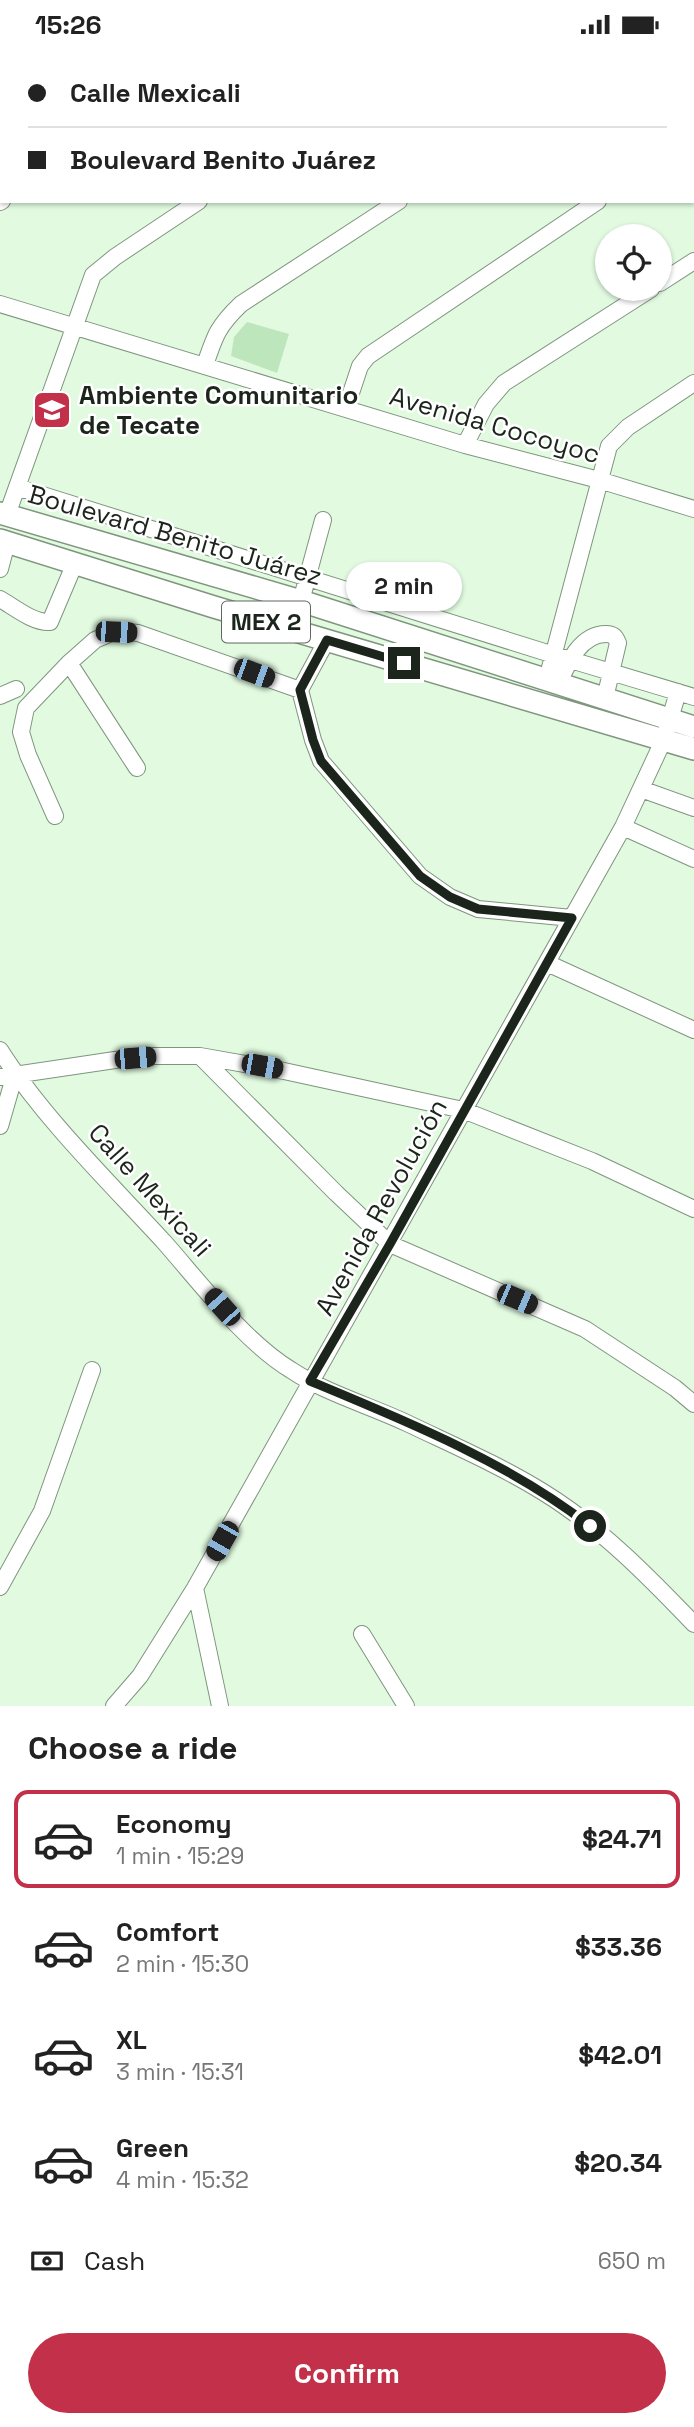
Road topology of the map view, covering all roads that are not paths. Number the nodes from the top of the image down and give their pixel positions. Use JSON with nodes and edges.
{"nodes":[{"id":1,"x":196,"y":203,"type":"edge"},
{"id":2,"x":396,"y":203,"type":"edge"},
{"id":3,"x":595,"y":203,"type":"edge"},
{"id":4,"x":694,"y":261,"type":"edge"},
{"id":5,"x":672,"y":275,"type":"edge"},
{"id":6,"x":632,"y":301,"type":"edge"},
{"id":7,"x":0,"y":304,"type":"edge"},
{"id":8,"x":74,"y":327,"type":"junction"},
{"id":9,"x":205,"y":365,"type":"junction"},
{"id":10,"x":694,"y":383,"type":"edge"},
{"id":11,"x":346,"y":408,"type":"junction"},
{"id":12,"x":465,"y":445,"type":"junction"},
{"id":13,"x":599,"y":480,"type":"junction"},
{"id":14,"x":16,"y":487,"type":"junction"},
{"id":15,"x":694,"y":509,"type":"edge"},
{"id":16,"x":3,"y":514,"type":"edge"},
{"id":17,"x":323,"y":520,"type":"dead end"},
{"id":18,"x":4,"y":541,"type":"edge"},
{"id":19,"x":75,"y":563,"type":"junction"},
{"id":20,"x":0,"y":569,"type":"edge"},
{"id":21,"x":307,"y":577,"type":"junction"},
{"id":22,"x":0,"y":599,"type":"edge"},
{"id":23,"x":301,"y":601,"type":"junction"},
{"id":24,"x":327,"y":640,"type":"junction"},
{"id":25,"x":562,"y":657,"type":"junction"},
{"id":26,"x":69,"y":663,"type":"junction"},
{"id":27,"x":611,"y":672,"type":"junction"},
{"id":28,"x":553,"y":681,"type":"junction"},
{"id":29,"x":16,"y":689,"type":"dead end"},
{"id":30,"x":300,"y":690,"type":"junction"},
{"id":31,"x":686,"y":694,"type":"edge"},
{"id":32,"x":0,"y":696,"type":"edge"},
{"id":33,"x":605,"y":698,"type":"junction"},
{"id":34,"x":694,"y":727,"type":"edge"},
{"id":35,"x":667,"y":730,"type":"junction"},
{"id":36,"x":694,"y":749,"type":"edge"},
{"id":37,"x":137,"y":768,"type":"dead end"},
{"id":38,"x":641,"y":789,"type":"junction"},
{"id":39,"x":694,"y":808,"type":"edge"},
{"id":40,"x":55,"y":816,"type":"dead end"},
{"id":41,"x":623,"y":827,"type":"junction"},
{"id":42,"x":694,"y":859,"type":"edge"},
{"id":43,"x":572,"y":918,"type":"junction"},
{"id":44,"x":547,"y":963,"type":"junction"},
{"id":45,"x":694,"y":1030,"type":"edge"},
{"id":46,"x":0,"y":1050,"type":"edge"},
{"id":47,"x":200,"y":1056,"type":"junction"},
{"id":48,"x":8,"y":1075,"type":"edge"},
{"id":49,"x":463,"y":1111,"type":"junction"},
{"id":50,"x":0,"y":1126,"type":"edge"},
{"id":51,"x":694,"y":1209,"type":"edge"},
{"id":52,"x":390,"y":1244,"type":"junction"},
{"id":53,"x":92,"y":1370,"type":"dead end"},
{"id":54,"x":310,"y":1381,"type":"junction"},
{"id":55,"x":694,"y":1404,"type":"edge"},
{"id":56,"x":0,"y":1587,"type":"edge"},
{"id":57,"x":195,"y":1588,"type":"junction"},
{"id":58,"x":694,"y":1624,"type":"edge"},
{"id":59,"x":362,"y":1634,"type":"dead end"},
{"id":60,"x":114,"y":1706,"type":"edge"},
{"id":61,"x":220,"y":1706,"type":"edge"},
{"id":62,"x":406,"y":1706,"type":"edge"}],
"edges":[{"from":1,"to":8,"type":"street"},
{"from":2,"to":9,"type":"street"},
{"from":3,"to":11,"type":"street"},
{"from":4,"to":5,"type":"street"},
{"from":6,"to":12,"type":"street"},
{"from":7,"to":8,"type":"street","name":"Avenida Cocoyoc"},
{"from":8,"to":9,"type":"street","name":"Avenida Cocoyoc"},
{"from":8,"to":14,"type":"street"},
{"from":9,"to":11,"type":"street","name":"Avenida Cocoyoc"},
{"from":10,"to":13,"type":"street"},
{"from":11,"to":12,"type":"street","name":"Avenida Cocoyoc"},
{"from":12,"to":13,"type":"street","name":"Avenida Cocoyoc"},
{"from":13,"to":15,"type":"street","name":"Avenida Cocoyoc"},
{"from":13,"to":25,"type":"street"},
{"from":14,"to":16,"type":"street"},
{"from":14,"to":21,"type":"street"},
{"from":16,"to":23,"type":"main road","name":"Boulevard Benito Juárez","number":"MEX 2"},
{"from":17,"to":21,"type":"street"},
{"from":18,"to":19,"type":"main road","name":"Boulevard Benito Juárez","number":"MEX 2"},
{"from":18,"to":20,"type":"street"},
{"from":19,"to":22,"type":"street"},
{"from":19,"to":24,"type":"main road","name":"Boulevard Benito Juárez","number":"MEX 2"},
{"from":21,"to":23,"type":"street"},
{"from":21,"to":25,"type":"street"},
{"from":23,"to":28,"type":"main road","name":"Boulevard Benito Juárez","number":"MEX 2"},
{"from":24,"to":30,"type":"street"},
{"from":24,"to":35,"type":"main road","name":"Boulevard Benito Juárez","number":"MEX 2"},
{"from":25,"to":27,"type":"street"},
{"from":25,"to":27,"type":"street"},
{"from":25,"to":28,"type":"street"},
{"from":26,"to":30,"type":"street"},
{"from":26,"to":37,"type":"street"},
{"from":26,"to":40,"type":"street"},
{"from":27,"to":31,"type":"street"},
{"from":27,"to":33,"type":"street"},
{"from":28,"to":33,"type":"main road","name":"Boulevard Benito Juárez","number":"MEX 2"},
{"from":29,"to":32,"type":"street"},
{"from":30,"to":43,"type":"street"},
{"from":31,"to":35,"type":"street","name":"Avenida Revolución"},
{"from":33,"to":35,"type":"main road","name":"Boulevard Benito Juárez","number":"MEX 2"},
{"from":34,"to":35,"type":"main road","name":"Boulevard Benito Juárez","number":"MEX 2"},
{"from":35,"to":36,"type":"main road","name":"Boulevard Benito Juárez","number":"MEX 2"},
{"from":35,"to":38,"type":"street","name":"Avenida Revolución"},
{"from":38,"to":39,"type":"street"},
{"from":38,"to":41,"type":"street","name":"Avenida Revolución"},
{"from":41,"to":42,"type":"street"},
{"from":41,"to":43,"type":"street","name":"Avenida Revolución"},
{"from":43,"to":44,"type":"street","name":"Avenida Revolución"},
{"from":44,"to":45,"type":"street"},
{"from":44,"to":49,"type":"street","name":"Avenida Revolución"},
{"from":46,"to":48,"type":"street","name":"Calle Mexicali"},
{"from":47,"to":48,"type":"street"},
{"from":47,"to":49,"type":"street"},
{"from":47,"to":52,"type":"street"},
{"from":48,"to":50,"type":"street"},
{"from":48,"to":54,"type":"street","name":"Calle Mexicali"},
{"from":49,"to":51,"type":"street"},
{"from":49,"to":52,"type":"street","name":"Avenida Revolución"},
{"from":52,"to":54,"type":"street","name":"Avenida Revolución"},
{"from":52,"to":55,"type":"street"},
{"from":53,"to":56,"type":"street"},
{"from":54,"to":57,"type":"street","name":"Avenida Revolución"},
{"from":54,"to":58,"type":"street","name":"Calle Mexicali"},
{"from":57,"to":60,"type":"street","name":"Avenida Revolución"},
{"from":57,"to":61,"type":"street"},
{"from":59,"to":62,"type":"street"}]}
